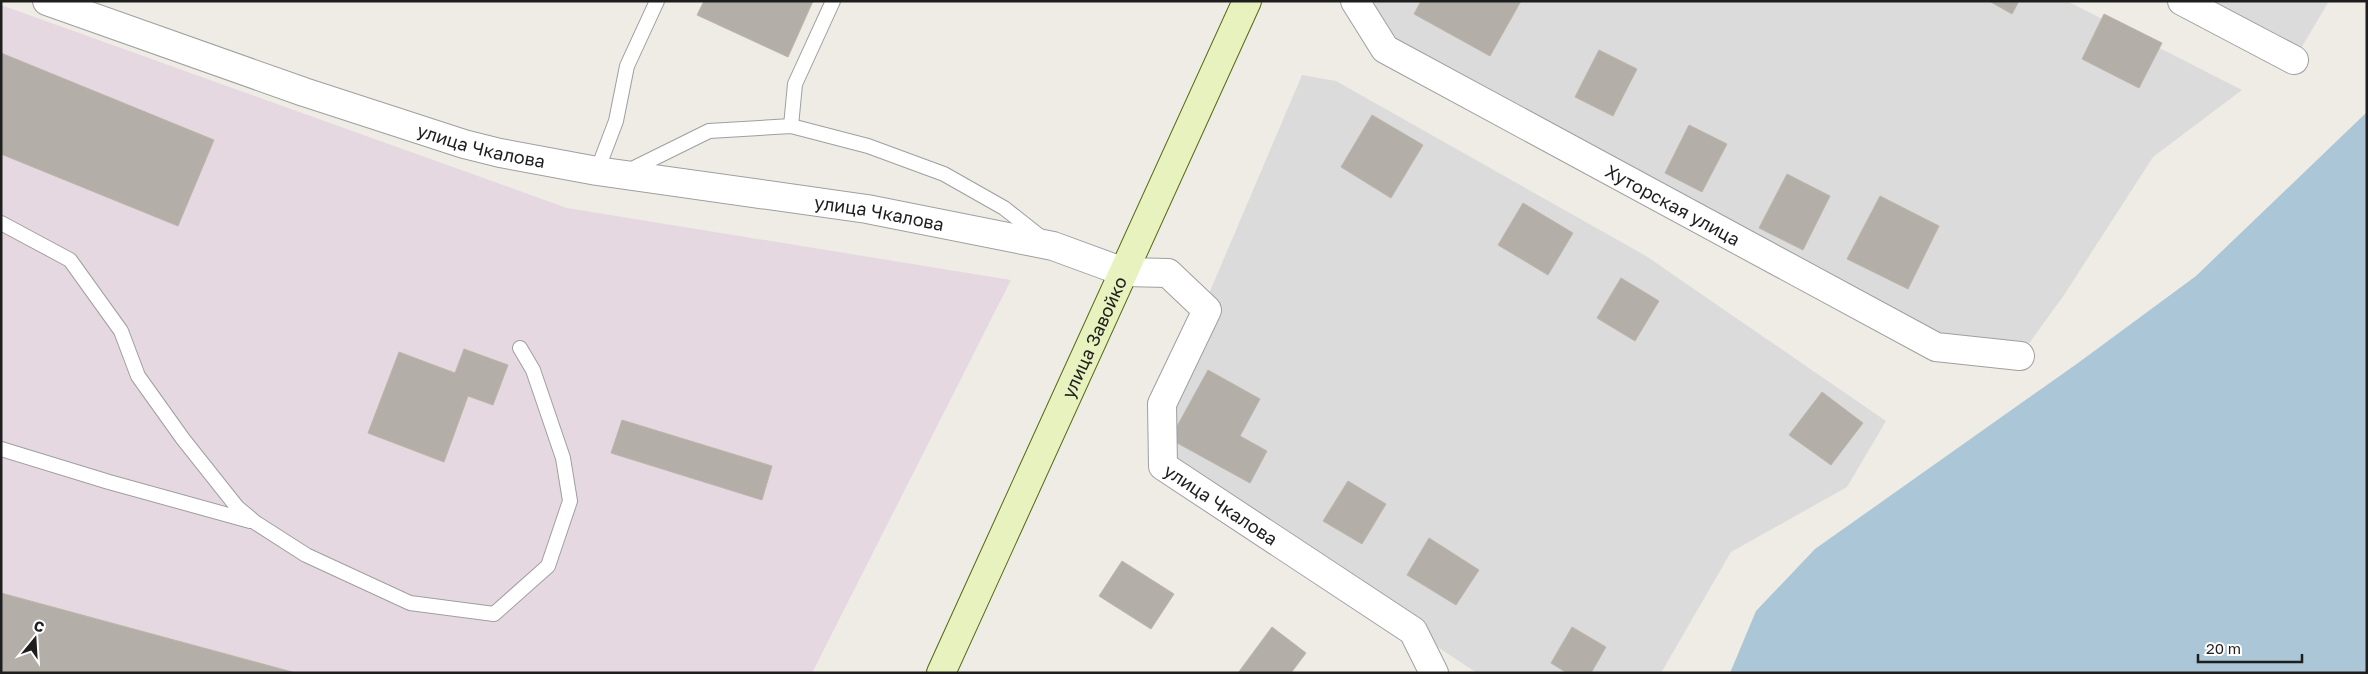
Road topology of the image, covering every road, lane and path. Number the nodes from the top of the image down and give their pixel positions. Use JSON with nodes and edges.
{"nodes":[{"id":1,"x":47,"y":1,"type":"edge"},
{"id":2,"x":656,"y":1,"type":"edge"},
{"id":3,"x":833,"y":1,"type":"edge"},
{"id":4,"x":1247,"y":1,"type":"edge"},
{"id":5,"x":1355,"y":1,"type":"edge"},
{"id":6,"x":2182,"y":1,"type":"edge"},
{"id":7,"x":2294,"y":60,"type":"dead end"},
{"id":8,"x":791,"y":126,"type":"junction"},
{"id":9,"x":610,"y":173,"type":"junction"},
{"id":10,"x":1,"y":223,"type":"edge"},
{"id":11,"x":1053,"y":246,"type":"junction"},
{"id":12,"x":1124,"y":272,"type":"junction"},
{"id":13,"x":520,"y":348,"type":"dead end"},
{"id":14,"x":2020,"y":356,"type":"dead end"},
{"id":15,"x":1,"y":449,"type":"edge"},
{"id":16,"x":256,"y":523,"type":"junction"},
{"id":17,"x":941,"y":673,"type":"edge"},
{"id":18,"x":1434,"y":673,"type":"edge"}],
"edges":[{"from":1,"to":9,"type":"street","name":"улица Чкалова"},
{"from":2,"to":9,"type":"lane"},
{"from":3,"to":8,"type":"lane"},
{"from":4,"to":12,"type":"main road","name":"улица Завойко"},
{"from":5,"to":14,"type":"street","name":"Хуторская улица"},
{"from":6,"to":7,"type":"street"},
{"from":8,"to":9,"type":"lane"},
{"from":8,"to":11,"type":"lane"},
{"from":9,"to":11,"type":"street","name":"улица Чкалова"},
{"from":10,"to":16,"type":"lane"},
{"from":11,"to":12,"type":"street","name":"улица Чкалова"},
{"from":12,"to":17,"type":"main road","name":"улица Завойко"},
{"from":12,"to":18,"type":"street","name":"улица Чкалова"},
{"from":13,"to":16,"type":"lane"},
{"from":15,"to":16,"type":"lane"}]}
